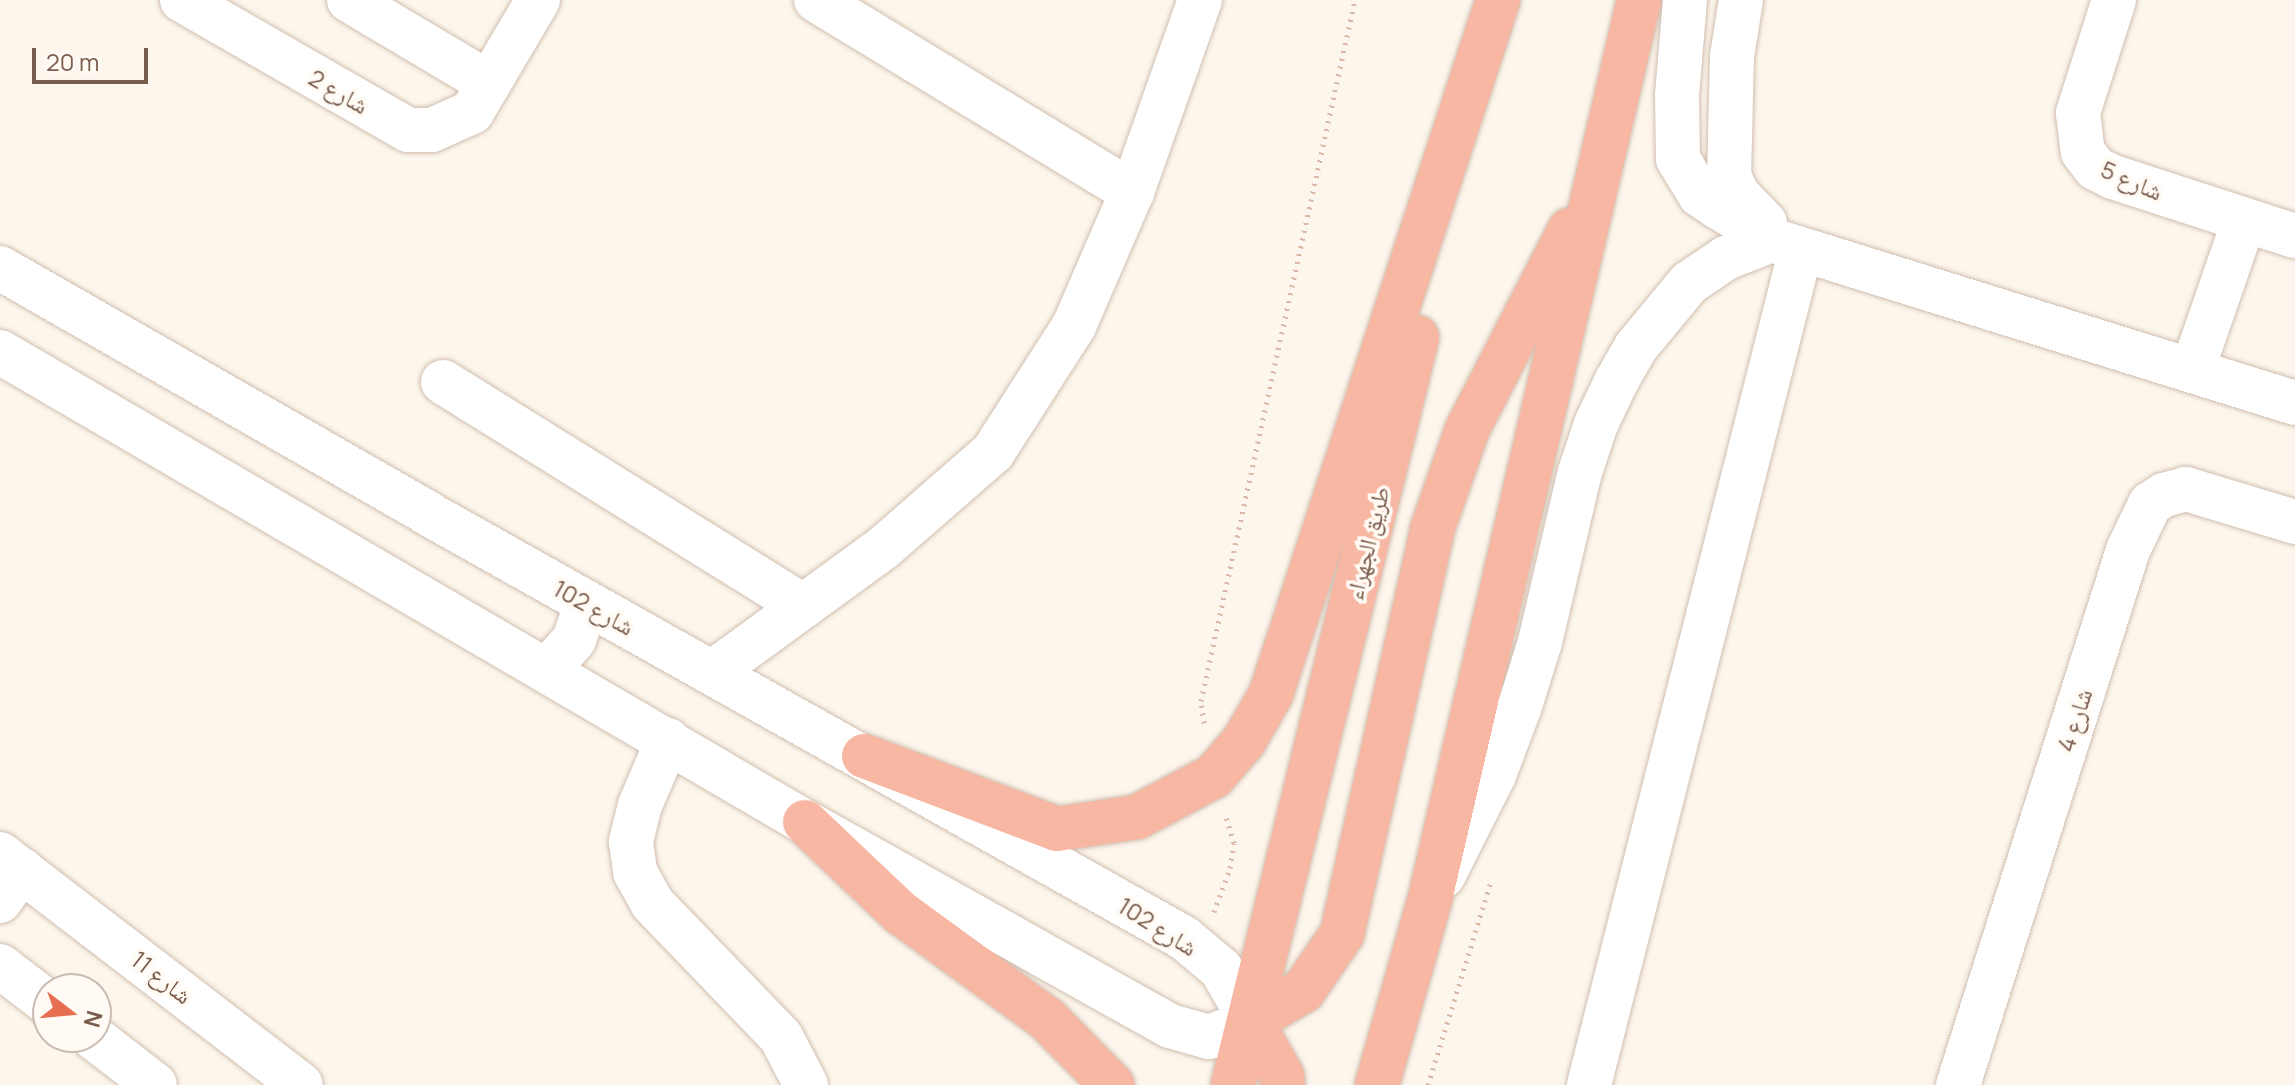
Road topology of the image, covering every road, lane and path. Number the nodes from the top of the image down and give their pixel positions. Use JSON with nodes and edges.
{"nodes":[{"id":1,"x":182,"y":0,"type":"edge"},
{"id":2,"x":349,"y":0,"type":"edge"},
{"id":3,"x":538,"y":0,"type":"edge"},
{"id":4,"x":816,"y":0,"type":"edge"},
{"id":5,"x":1200,"y":0,"type":"edge"},
{"id":6,"x":1355,"y":0,"type":"edge"},
{"id":7,"x":1498,"y":0,"type":"edge"},
{"id":8,"x":1639,"y":0,"type":"edge"},
{"id":9,"x":1685,"y":0,"type":"edge"},
{"id":10,"x":1741,"y":0,"type":"edge"},
{"id":11,"x":2114,"y":0,"type":"edge"},
{"id":12,"x":489,"y":83,"type":"junction"},
{"id":13,"x":1600,"y":171,"type":"junction"},
{"id":14,"x":1132,"y":192,"type":"junction"},
{"id":15,"x":2244,"y":221,"type":"junction"},
{"id":16,"x":2295,"y":236,"type":"edge"},
{"id":17,"x":1787,"y":244,"type":"junction"},
{"id":18,"x":0,"y":268,"type":"edge"},
{"id":19,"x":10,"y":364,"type":"edge"},
{"id":20,"x":2192,"y":371,"type":"junction"},
{"id":21,"x":443,"y":382,"type":"dead end"},
{"id":22,"x":2295,"y":403,"type":"edge"},
{"id":23,"x":2295,"y":522,"type":"edge"},
{"id":24,"x":587,"y":603,"type":"junction"},
{"id":25,"x":803,"y":606,"type":"junction"},
{"id":26,"x":547,"y":670,"type":"junction"},
{"id":27,"x":713,"y":672,"type":"junction"},
{"id":28,"x":668,"y":740,"type":"junction"},
{"id":29,"x":864,"y":756,"type":"junction"},
{"id":30,"x":1214,"y":776,"type":"junction"},
{"id":31,"x":805,"y":822,"type":"junction"},
{"id":32,"x":7,"y":875,"type":"edge"},
{"id":33,"x":1430,"y":899,"type":"junction"},
{"id":34,"x":0,"y":966,"type":"edge"},
{"id":35,"x":32,"y":991,"type":"edge"},
{"id":36,"x":1251,"y":1021,"type":"junction"},
{"id":37,"x":112,"y":1052,"type":"edge"},
{"id":38,"x":155,"y":1085,"type":"edge"},
{"id":39,"x":301,"y":1085,"type":"edge"},
{"id":40,"x":806,"y":1085,"type":"edge"},
{"id":41,"x":1112,"y":1085,"type":"edge"},
{"id":42,"x":1233,"y":1085,"type":"edge"},
{"id":43,"x":1283,"y":1085,"type":"edge"},
{"id":44,"x":1377,"y":1085,"type":"edge"},
{"id":45,"x":1589,"y":1085,"type":"edge"},
{"id":46,"x":1958,"y":1085,"type":"edge"}],
"edges":[{"from":1,"to":12,"type":"street","name":"شارع 2"},
{"from":2,"to":12,"type":"street"},
{"from":3,"to":12,"type":"street","name":"شارع 2"},
{"from":4,"to":14,"type":"street"},
{"from":5,"to":14,"type":"street"},
{"from":6,"to":30,"type":"path"},
{"from":7,"to":30,"type":"highway"},
{"from":7,"to":36,"type":"highway","name":"طريق الجهراء"},
{"from":8,"to":13,"type":"highway"},
{"from":9,"to":17,"type":"street"},
{"from":10,"to":17,"type":"street"},
{"from":11,"to":15,"type":"street","name":"شارع 5"},
{"from":13,"to":33,"type":"highway"},
{"from":13,"to":36,"type":"highway"},
{"from":14,"to":25,"type":"street"},
{"from":15,"to":16,"type":"street","name":"شارع 5"},
{"from":15,"to":20,"type":"street"},
{"from":17,"to":20,"type":"street"},
{"from":17,"to":33,"type":"street"},
{"from":17,"to":45,"type":"street"},
{"from":18,"to":24,"type":"street","name":"شارع 102"},
{"from":19,"to":26,"type":"street"},
{"from":20,"to":22,"type":"street"},
{"from":21,"to":25,"type":"street"},
{"from":23,"to":46,"type":"street","name":"شارع 4"},
{"from":24,"to":26,"type":"street"},
{"from":24,"to":27,"type":"street","name":"شارع 102"},
{"from":25,"to":27,"type":"street"},
{"from":26,"to":28,"type":"street"},
{"from":27,"to":29,"type":"street","name":"شارع 102"},
{"from":28,"to":31,"type":"street"},
{"from":28,"to":40,"type":"street"},
{"from":29,"to":30,"type":"highway"},
{"from":29,"to":36,"type":"street","name":"شارع 102"},
{"from":31,"to":36,"type":"street"},
{"from":31,"to":41,"type":"highway"},
{"from":32,"to":39,"type":"street","name":"شارع 11"},
{"from":33,"to":44,"type":"highway"},
{"from":34,"to":35,"type":"street"},
{"from":36,"to":42,"type":"highway","name":"طريق الجهراء"},
{"from":36,"to":43,"type":"highway"},
{"from":37,"to":38,"type":"street"}]}
